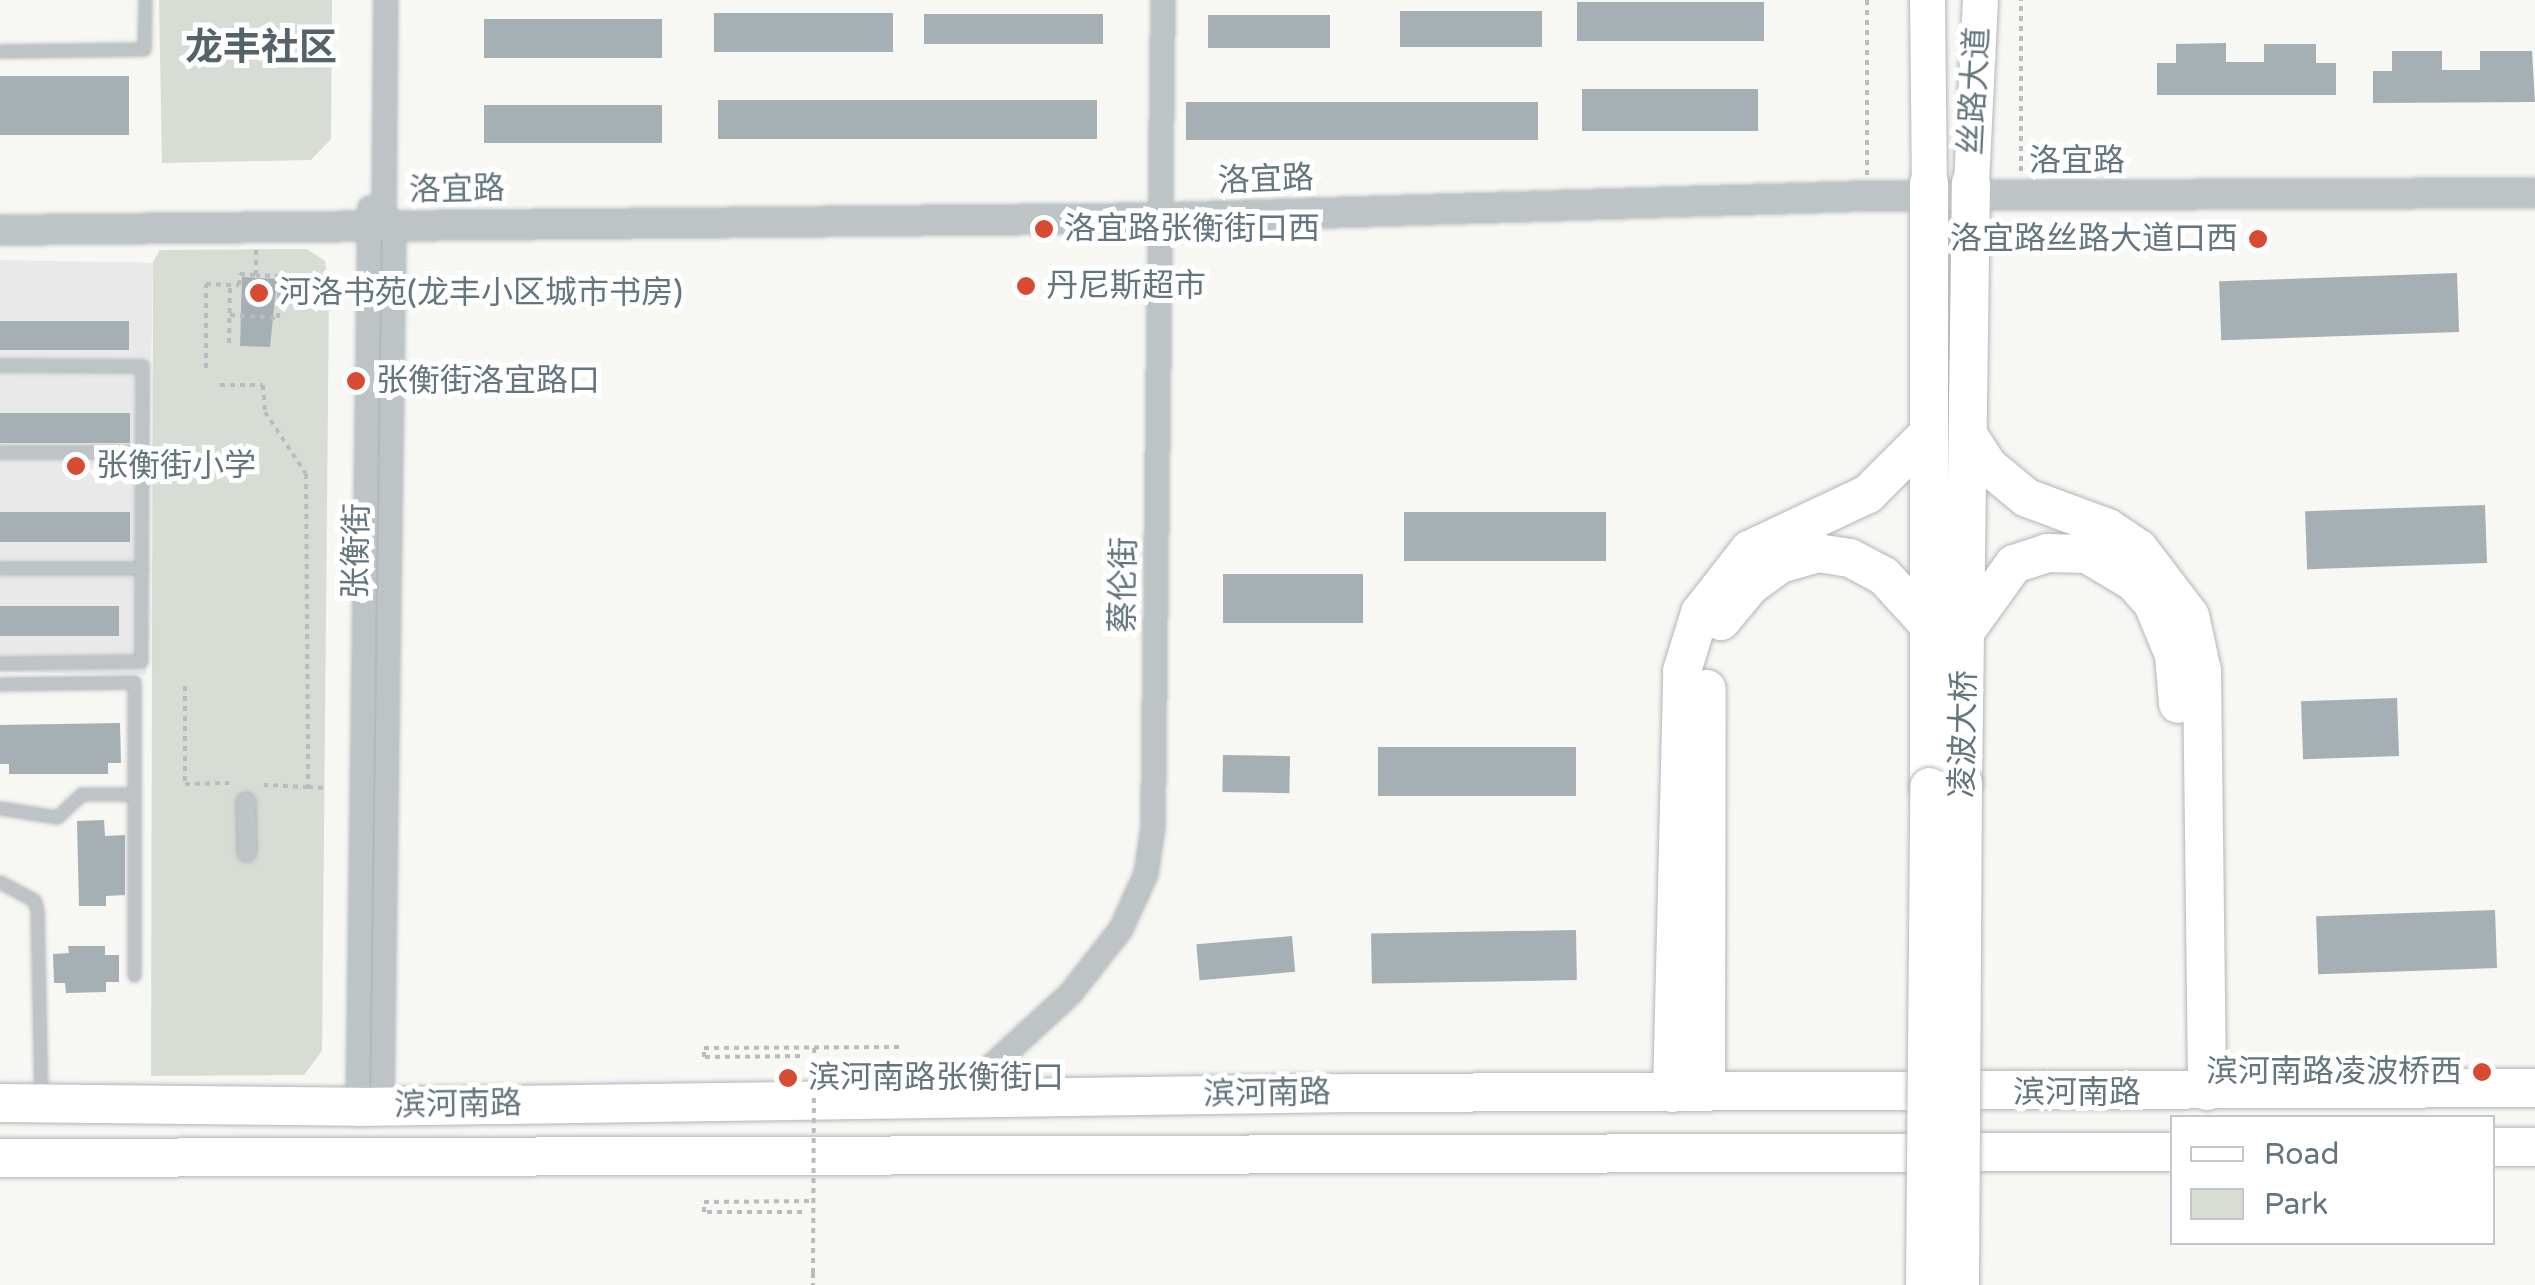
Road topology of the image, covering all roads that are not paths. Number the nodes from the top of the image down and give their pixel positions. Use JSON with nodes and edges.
{"nodes":[{"id":1,"x":145,"y":0,"type":"edge"},
{"id":2,"x":373,"y":0,"type":"edge"},
{"id":3,"x":386,"y":0,"type":"edge"},
{"id":4,"x":1164,"y":0,"type":"edge"},
{"id":5,"x":1927,"y":0,"type":"edge"},
{"id":6,"x":1980,"y":0,"type":"edge"},
{"id":7,"x":0,"y":52,"type":"edge"},
{"id":8,"x":2535,"y":178,"type":"edge"},
{"id":9,"x":1929,"y":190,"type":"junction"},
{"id":10,"x":1971,"y":190,"type":"junction"},
{"id":11,"x":2535,"y":193,"type":"edge"},
{"id":12,"x":1162,"y":212,"type":"junction"},
{"id":13,"x":0,"y":216,"type":"edge"},
{"id":14,"x":380,"y":220,"type":"junction"},
{"id":15,"x":0,"y":230,"type":"edge"},
{"id":16,"x":0,"y":365,"type":"edge"},
{"id":17,"x":1927,"y":434,"type":"junction"},
{"id":18,"x":1970,"y":438,"type":"junction"},
{"id":19,"x":0,"y":452,"type":"edge"},
{"id":20,"x":142,"y":452,"type":"junction"},
{"id":21,"x":0,"y":568,"type":"edge"},
{"id":22,"x":142,"y":568,"type":"junction"},
{"id":23,"x":1947,"y":628,"type":"junction"},
{"id":24,"x":0,"y":663,"type":"edge"},
{"id":25,"x":0,"y":684,"type":"edge"},
{"id":26,"x":1946,"y":785,"type":"junction"},
{"id":27,"x":134,"y":794,"type":"junction"},
{"id":28,"x":246,"y":802,"type":"dead end"},
{"id":29,"x":0,"y":808,"type":"edge"},
{"id":30,"x":247,"y":852,"type":"dead end"},
{"id":31,"x":0,"y":882,"type":"edge"},
{"id":32,"x":134,"y":975,"type":"dead end"},
{"id":33,"x":2535,"y":1088,"type":"edge"},
{"id":34,"x":1689,"y":1092,"type":"junction"},
{"id":35,"x":2195,"y":1092,"type":"junction"},
{"id":36,"x":901,"y":1098,"type":"junction"},
{"id":37,"x":957,"y":1098,"type":"junction"},
{"id":38,"x":0,"y":1103,"type":"edge"},
{"id":39,"x":41,"y":1103,"type":"junction"},
{"id":40,"x":370,"y":1107,"type":"junction"},
{"id":41,"x":2535,"y":1147,"type":"edge"},
{"id":42,"x":2495,"y":1148,"type":"edge"},
{"id":43,"x":2170,"y":1152,"type":"edge"},
{"id":44,"x":904,"y":1156,"type":"junction"},
{"id":45,"x":0,"y":1158,"type":"edge"},
{"id":46,"x":1925,"y":1285,"type":"edge"},
{"id":47,"x":1960,"y":1285,"type":"edge"}],
"edges":[{"from":1,"to":7,"type":"lane"},
{"from":2,"to":14,"type":"street","name":"张衡街"},
{"from":3,"to":14,"type":"street","name":"张衡街"},
{"from":4,"to":12,"type":"street","name":"蔡伦街"},
{"from":5,"to":9,"type":"main road","name":"丝路大道"},
{"from":6,"to":10,"type":"main road","name":"丝路大道"},
{"from":8,"to":10,"type":"street","name":"洛宜路"},
{"from":9,"to":10,"type":"street","name":"洛宜路"},
{"from":9,"to":12,"type":"street","name":"洛宜路"},
{"from":9,"to":12,"type":"street","name":"洛宜路"},
{"from":9,"to":17,"type":"highway","name":"凌波大桥"},
{"from":10,"to":11,"type":"street","name":"洛宜路"},
{"from":10,"to":18,"type":"highway","name":"凌波大桥"},
{"from":12,"to":14,"type":"street","name":"洛宜路"},
{"from":12,"to":37,"type":"street","name":"蔡伦街"},
{"from":13,"to":14,"type":"street","name":"洛宜路"},
{"from":14,"to":15,"type":"street","name":"洛宜路"},
{"from":14,"to":40,"type":"street","name":"张衡街"},
{"from":16,"to":20,"type":"lane"},
{"from":17,"to":23,"type":"highway","name":"凌波大桥"},
{"from":17,"to":34,"type":"highway"},
{"from":18,"to":23,"type":"highway","name":"凌波大桥"},
{"from":18,"to":35,"type":"highway"},
{"from":19,"to":20,"type":"lane"},
{"from":20,"to":22,"type":"lane"},
{"from":21,"to":22,"type":"lane"},
{"from":22,"to":24,"type":"lane"},
{"from":23,"to":26,"type":"highway","name":"凌波大桥"},
{"from":23,"to":34,"type":"highway"},
{"from":23,"to":35,"type":"highway"},
{"from":25,"to":27,"type":"lane"},
{"from":26,"to":46,"type":"highway","name":"凌波大桥","bridge":true},
{"from":26,"to":47,"type":"highway","name":"凌波大桥","bridge":true},
{"from":27,"to":29,"type":"lane"},
{"from":27,"to":32,"type":"lane"},
{"from":28,"to":30,"type":"street"},
{"from":31,"to":39,"type":"lane"},
{"from":33,"to":35,"type":"highway","name":"滨河南路"},
{"from":34,"to":35,"type":"highway","name":"滨河南路"},
{"from":34,"to":37,"type":"highway","name":"滨河南路"},
{"from":36,"to":37,"type":"highway","name":"滨河南路"},
{"from":36,"to":40,"type":"highway","name":"滨河南路"},
{"from":36,"to":44,"type":"highway"},
{"from":38,"to":39,"type":"highway","name":"滨河南路"},
{"from":39,"to":40,"type":"highway","name":"滨河南路"},
{"from":41,"to":42,"type":"highway"},
{"from":43,"to":44,"type":"highway","name":"滨河南路"},
{"from":44,"to":45,"type":"highway","name":"滨河南路"}]}
